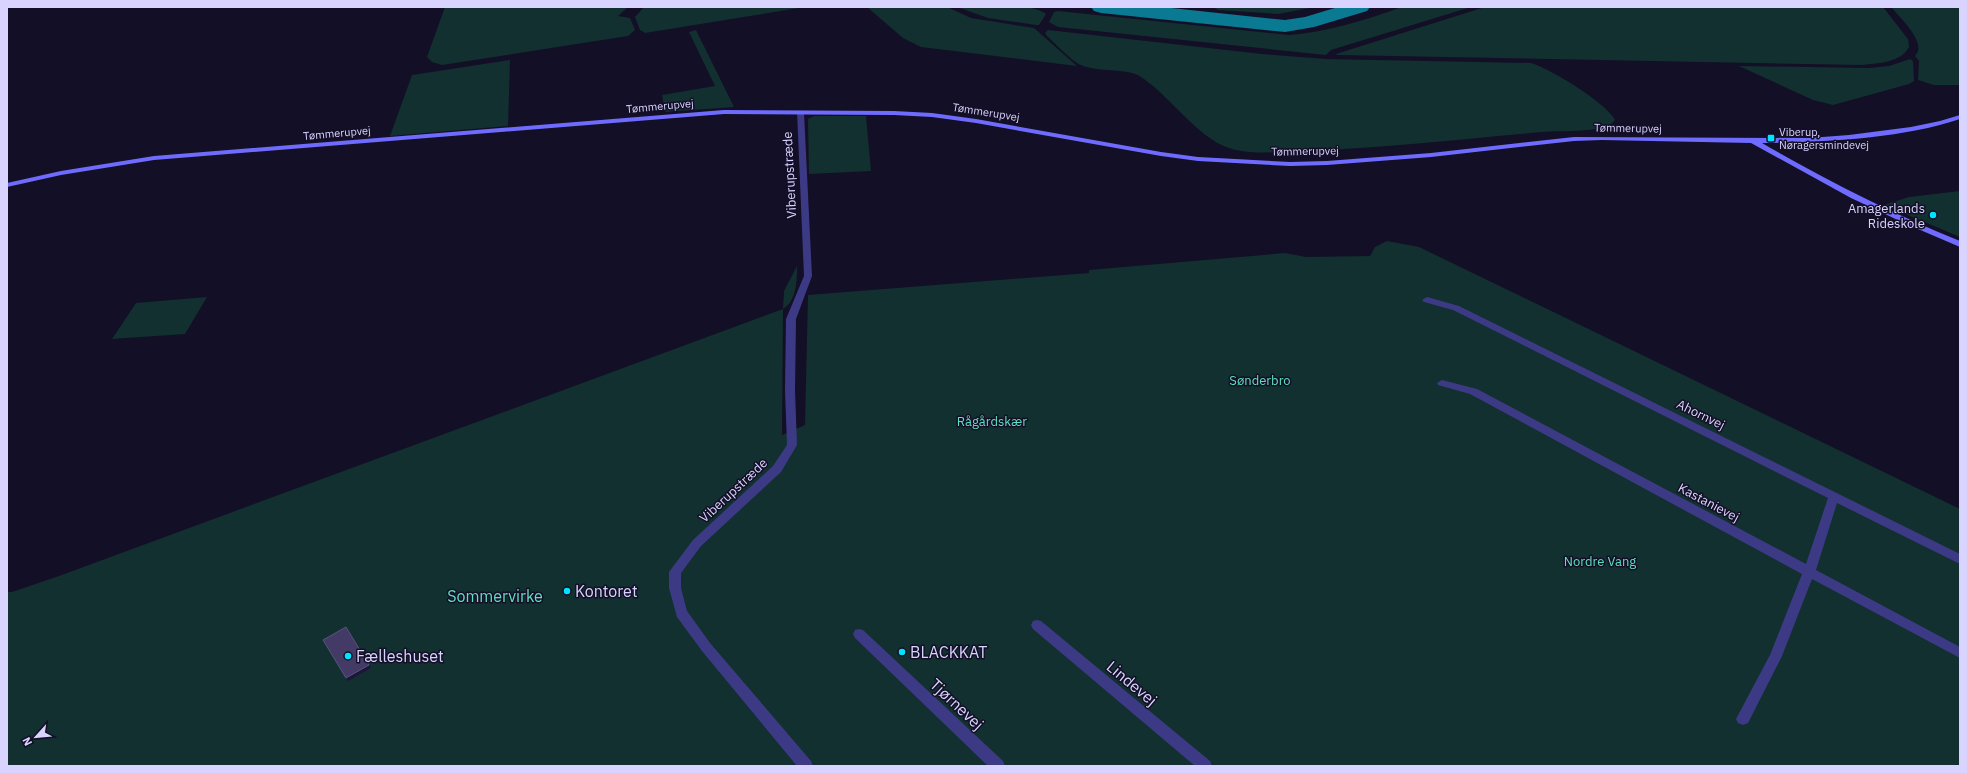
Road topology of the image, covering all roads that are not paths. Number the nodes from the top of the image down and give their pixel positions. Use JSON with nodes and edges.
{"nodes":[{"id":1,"x":800,"y":112,"type":"junction"},
{"id":2,"x":1960,"y":117,"type":"edge"},
{"id":3,"x":1753,"y":141,"type":"junction"},
{"id":4,"x":7,"y":185,"type":"edge"},
{"id":5,"x":1960,"y":244,"type":"edge"},
{"id":6,"x":1427,"y":300,"type":"dead end"},
{"id":7,"x":1442,"y":383,"type":"dead end"},
{"id":8,"x":1834,"y":496,"type":"junction"},
{"id":9,"x":1960,"y":559,"type":"edge"},
{"id":10,"x":1809,"y":572,"type":"junction"},
{"id":11,"x":1036,"y":625,"type":"dead end"},
{"id":12,"x":859,"y":634,"type":"dead end"},
{"id":13,"x":1960,"y":653,"type":"edge"},
{"id":14,"x":1743,"y":719,"type":"dead end"},
{"id":15,"x":806,"y":766,"type":"edge"},
{"id":16,"x":998,"y":766,"type":"edge"},
{"id":17,"x":1206,"y":766,"type":"edge"}],
"edges":[{"from":1,"to":3,"type":"street","name":"Tømmerupvej"},
{"from":1,"to":4,"type":"street","name":"Tømmerupvej"},
{"from":1,"to":15,"type":"street","name":"Viberupstræde"},
{"from":2,"to":3,"type":"street","name":"Tømmerupvej"},
{"from":3,"to":5,"type":"street"},
{"from":6,"to":8,"type":"street","name":"Ahornvej"},
{"from":7,"to":10,"type":"street","name":"Kastanievej"},
{"from":8,"to":9,"type":"street","name":"Ahornvej"},
{"from":8,"to":10,"type":"street"},
{"from":10,"to":13,"type":"street","name":"Kastanievej"},
{"from":10,"to":14,"type":"street"},
{"from":11,"to":17,"type":"street","name":"Lindevej"},
{"from":12,"to":16,"type":"street","name":"Tjørnevej"}]}
